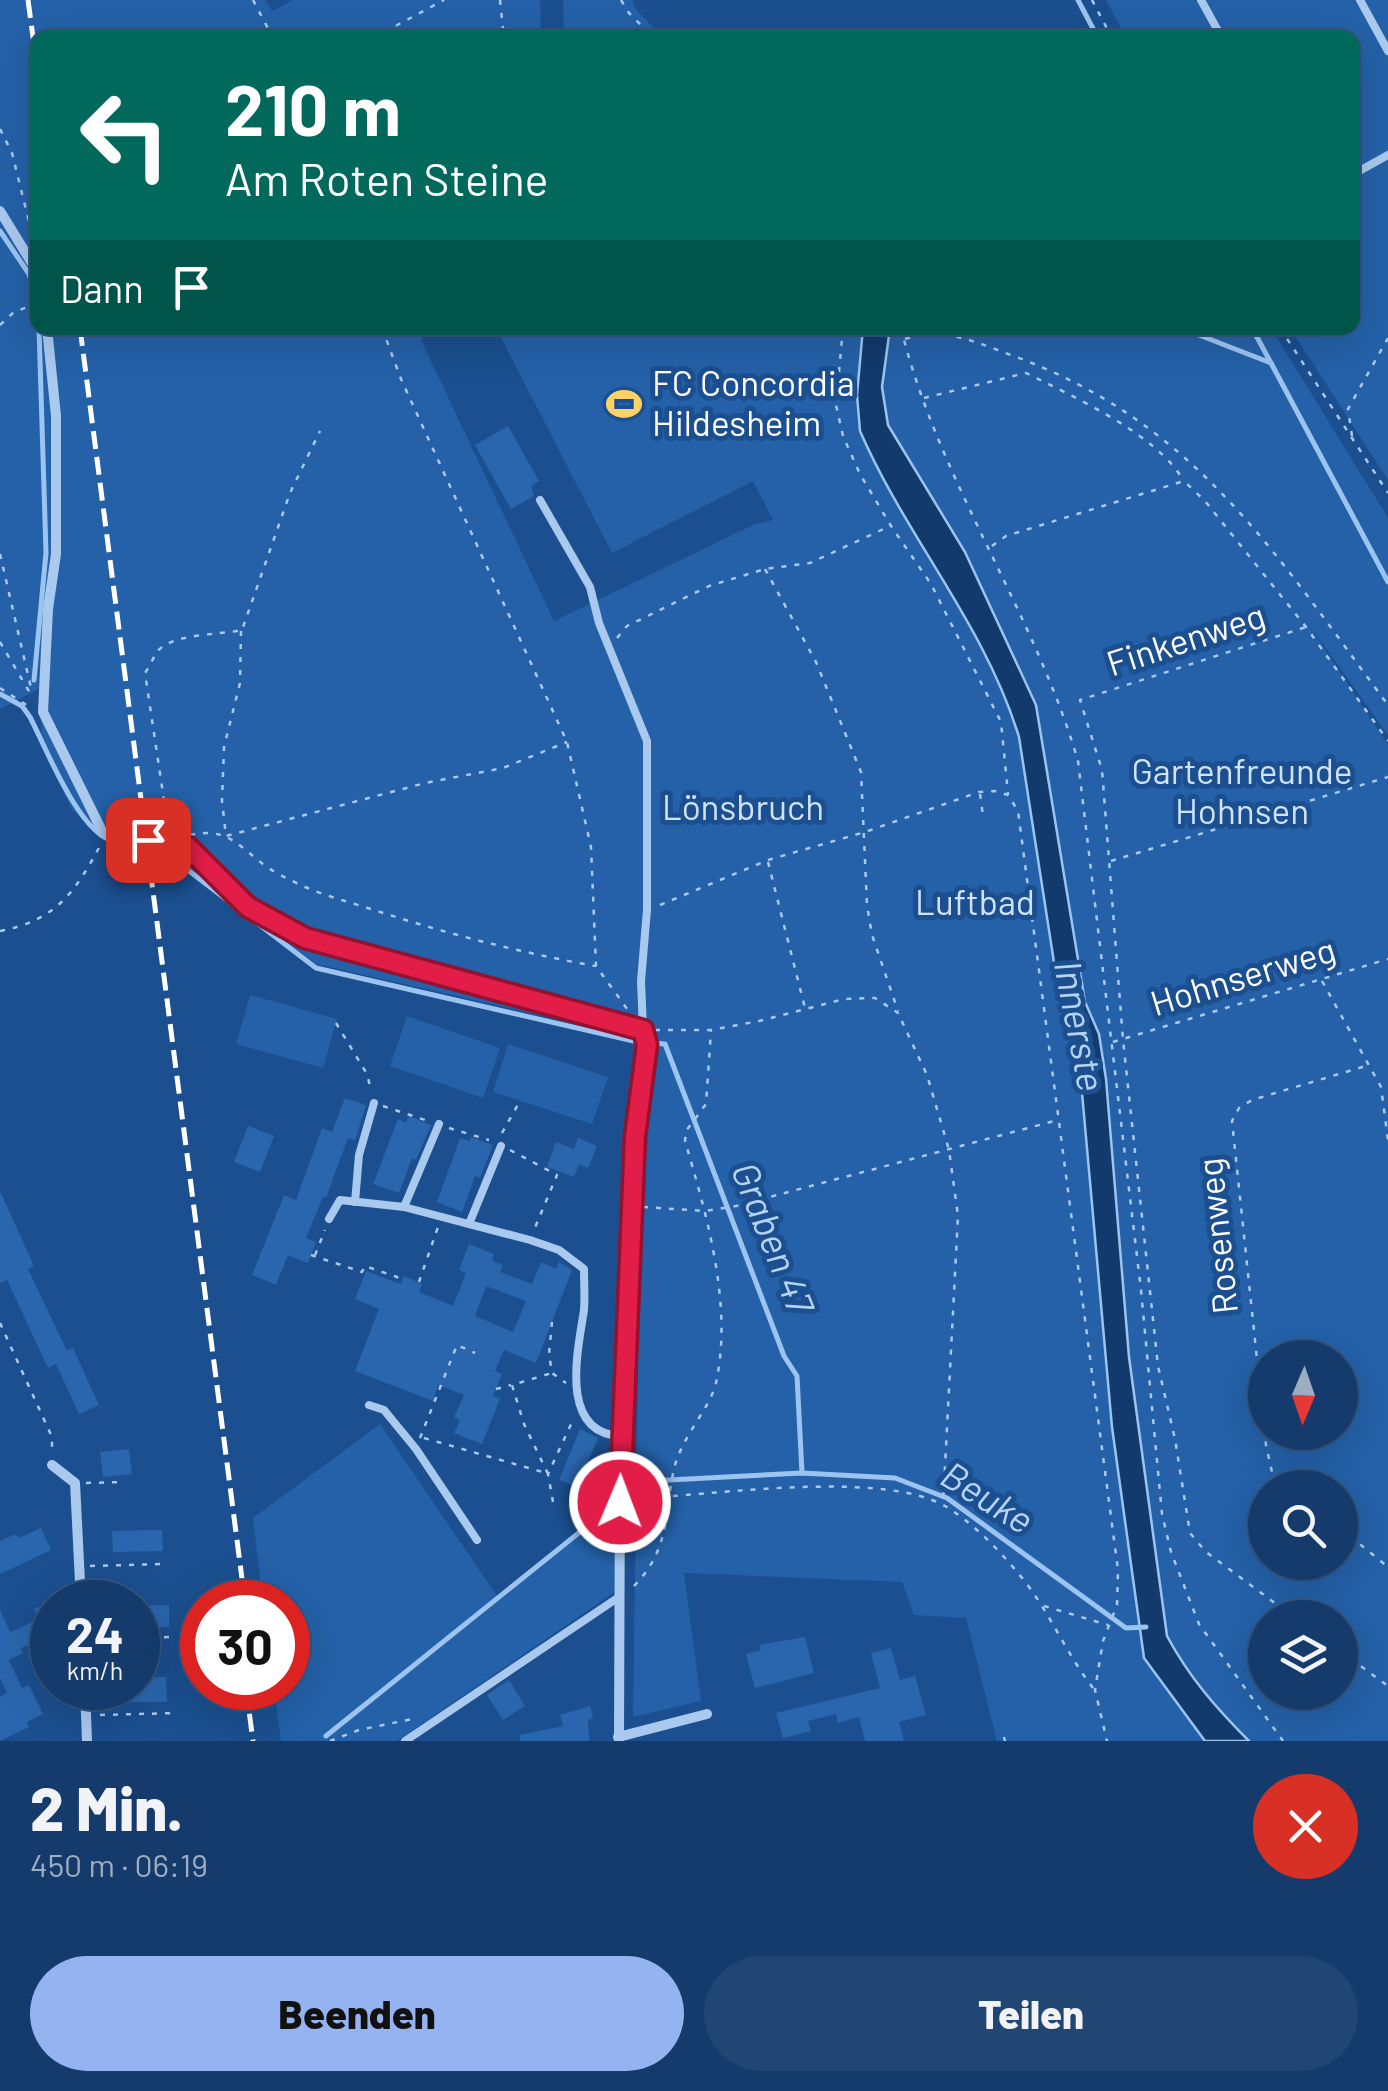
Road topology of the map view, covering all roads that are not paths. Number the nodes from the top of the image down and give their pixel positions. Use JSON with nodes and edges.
{"nodes":[{"id":1,"x":1201,"y":0,"type":"edge"},
{"id":2,"x":1360,"y":0,"type":"edge"},
{"id":3,"x":1218,"y":30,"type":"edge"},
{"id":4,"x":1388,"y":51,"type":"edge"},
{"id":5,"x":1388,"y":155,"type":"edge"},
{"id":6,"x":1360,"y":171,"type":"edge"},
{"id":7,"x":0,"y":211,"type":"edge"},
{"id":8,"x":30,"y":260,"type":"edge"},
{"id":9,"x":49,"y":335,"type":"edge"},
{"id":10,"x":540,"y":500,"type":"dead end"},
{"id":11,"x":643,"y":1030,"type":"junction"},
{"id":12,"x":374,"y":1104,"type":"road end"},
{"id":13,"x":439,"y":1124,"type":"road end"},
{"id":14,"x":501,"y":1146,"type":"road end"},
{"id":15,"x":355,"y":1202,"type":"junction"},
{"id":16,"x":404,"y":1208,"type":"junction"},
{"id":17,"x":329,"y":1220,"type":"road end"},
{"id":18,"x":469,"y":1224,"type":"junction"},
{"id":19,"x":369,"y":1405,"type":"dead end"},
{"id":20,"x":621,"y":1436,"type":"junction"},
{"id":21,"x":52,"y":1465,"type":"road end"},
{"id":22,"x":594,"y":1469,"type":"dead end"},
{"id":23,"x":620,"y":1471,"type":"junction"},
{"id":24,"x":476,"y":1540,"type":"dead end"},
{"id":25,"x":80,"y":1580,"type":"edge"},
{"id":26,"x":619,"y":1597,"type":"junction"},
{"id":27,"x":86,"y":1710,"type":"edge"},
{"id":28,"x":707,"y":1714,"type":"dead end"},
{"id":29,"x":619,"y":1739,"type":"edge"},
{"id":30,"x":87,"y":1741,"type":"edge"},
{"id":31,"x":405,"y":1741,"type":"edge"}],
"edges":[{"from":1,"to":3,"type":"lane"},
{"from":2,"to":4,"type":"lane"},
{"from":5,"to":6,"type":"lane"},
{"from":7,"to":8,"type":"street"},
{"from":9,"to":11,"type":"street"},
{"from":10,"to":11,"type":"lane"},
{"from":11,"to":20,"type":"street"},
{"from":12,"to":15,"type":"lane"},
{"from":13,"to":16,"type":"lane"},
{"from":14,"to":18,"type":"lane"},
{"from":15,"to":16,"type":"lane"},
{"from":15,"to":17,"type":"lane"},
{"from":16,"to":18,"type":"lane"},
{"from":18,"to":20,"type":"lane"},
{"from":19,"to":24,"type":"lane"},
{"from":20,"to":23,"type":"street"},
{"from":21,"to":25,"type":"street"},
{"from":22,"to":23,"type":"lane"},
{"from":23,"to":26,"type":"street"},
{"from":26,"to":29,"type":"street"},
{"from":26,"to":31,"type":"lane"},
{"from":27,"to":30,"type":"street"},
{"from":28,"to":29,"type":"street"}]}
